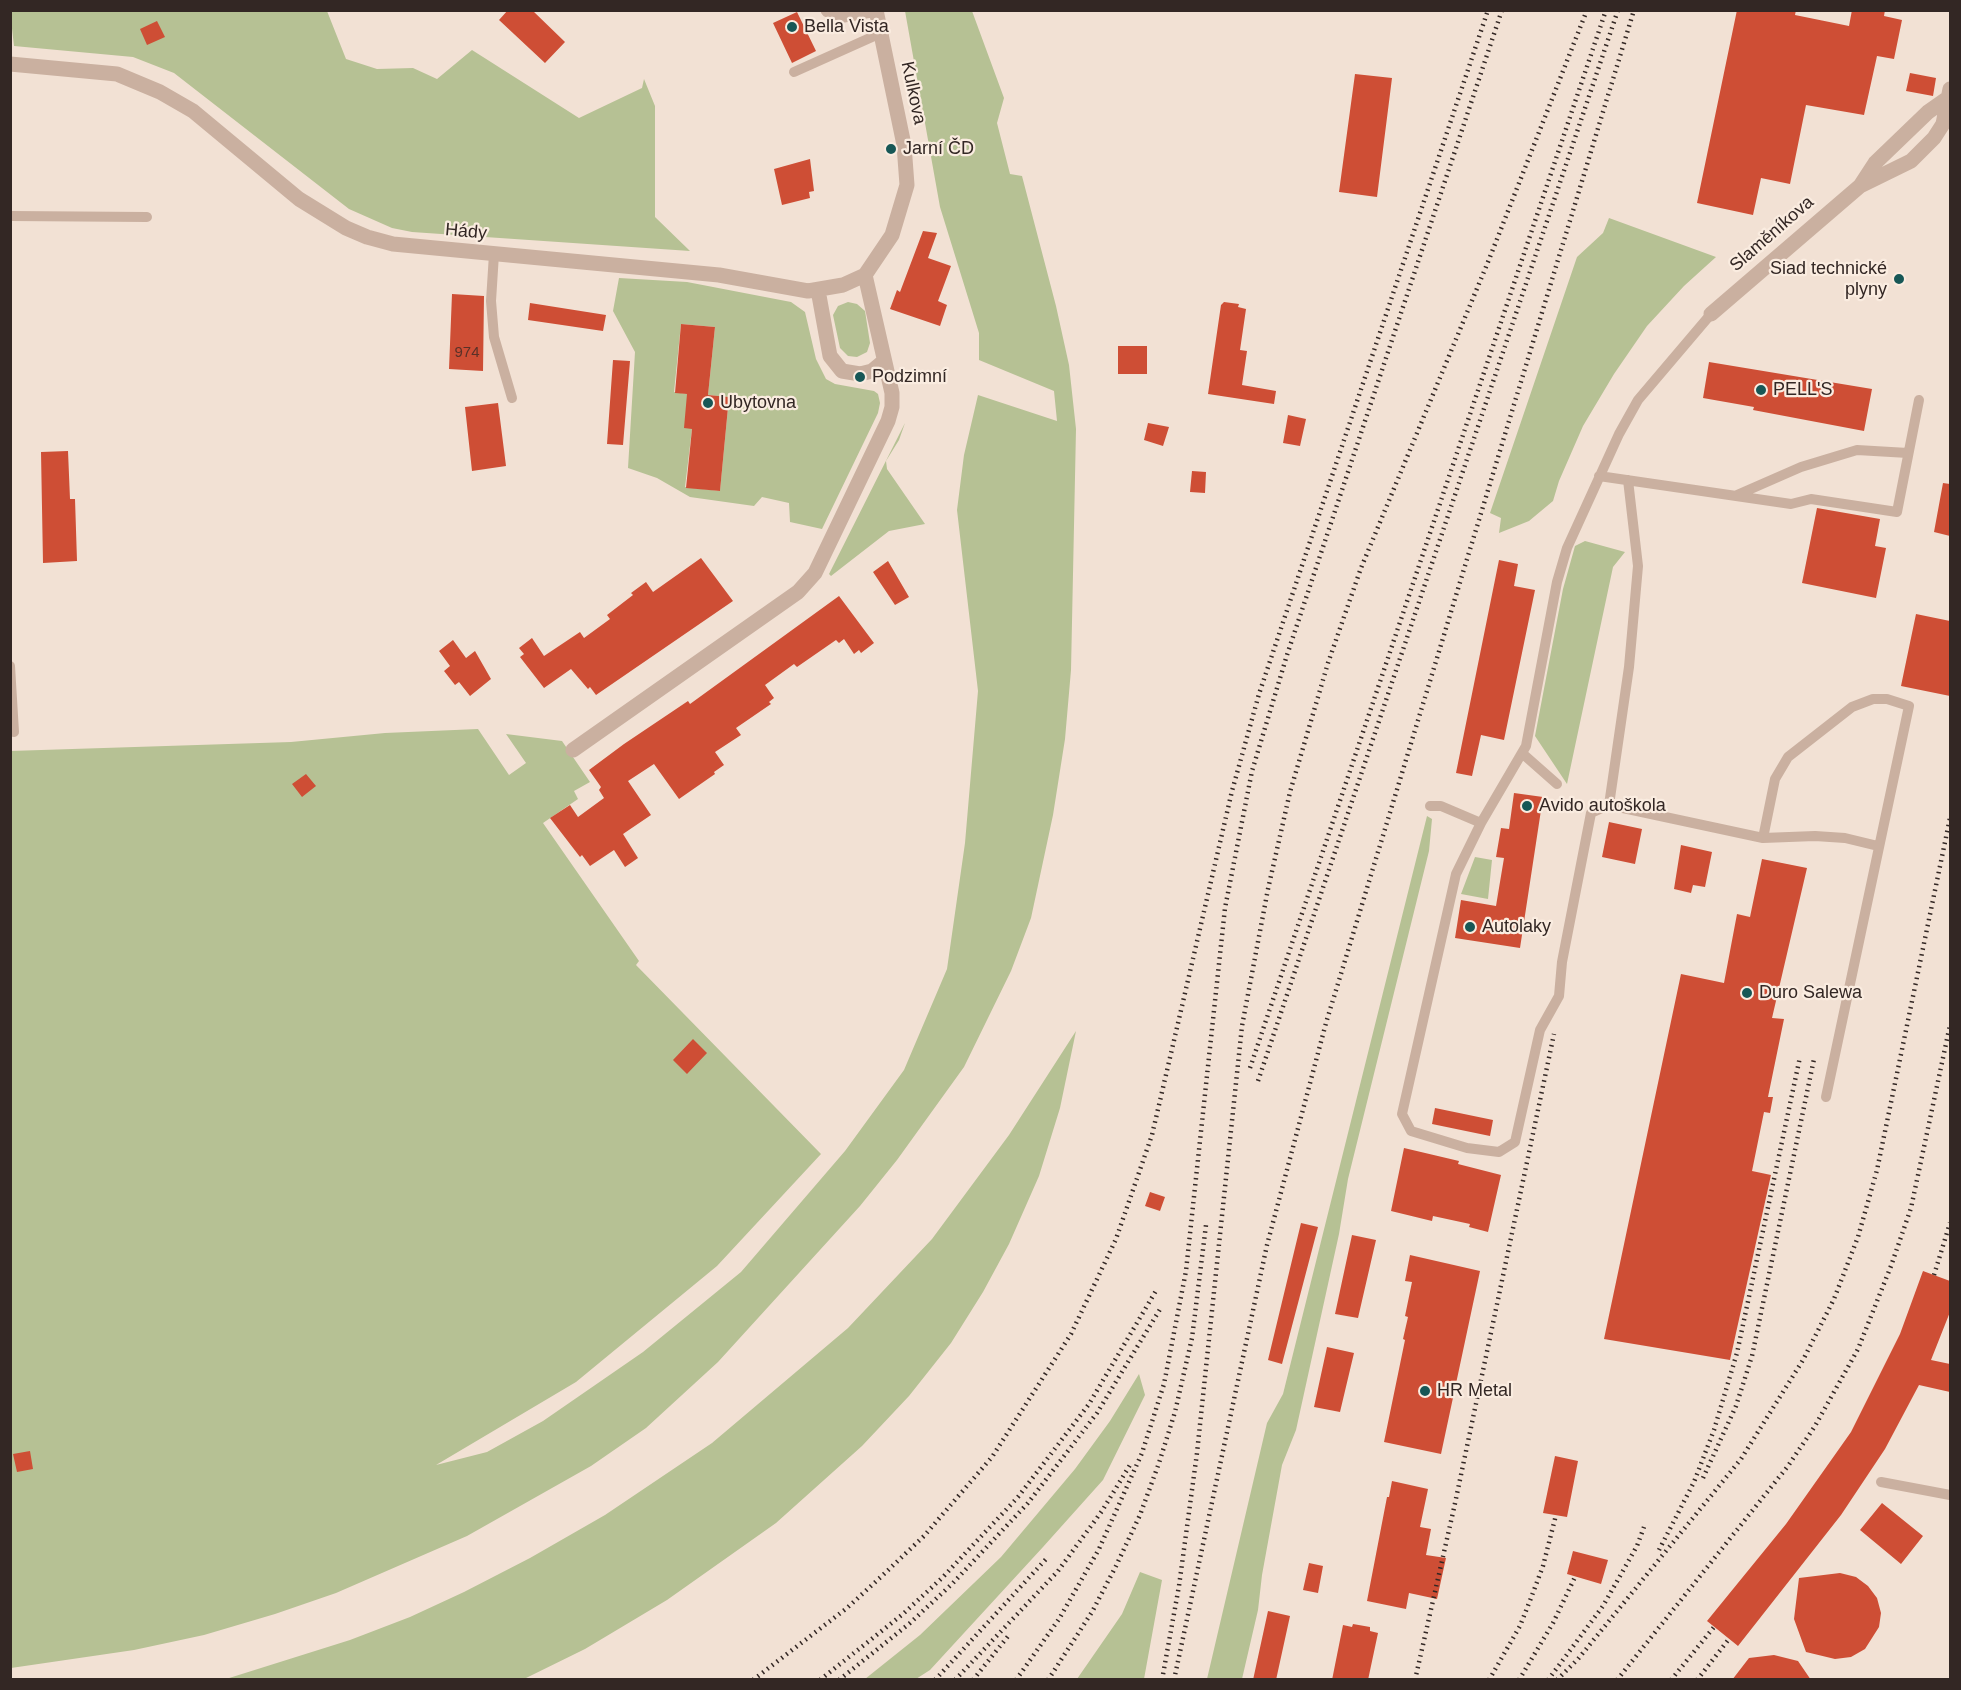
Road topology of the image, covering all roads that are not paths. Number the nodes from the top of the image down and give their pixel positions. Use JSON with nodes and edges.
{"nodes":[{"id":1,"x":828,"y":10,"type":"edge"},
{"id":2,"x":874,"y":10,"type":"edge"},
{"id":3,"x":880,"y":33,"type":"junction"},
{"id":4,"x":10,"y":64,"type":"edge"},
{"id":5,"x":794,"y":72,"type":"dead end"},
{"id":6,"x":1949,"y":93,"type":"edge"},
{"id":7,"x":1860,"y":186,"type":"junction"},
{"id":8,"x":10,"y":216,"type":"edge"},
{"id":9,"x":147,"y":217,"type":"dead end"},
{"id":10,"x":494,"y":254,"type":"junction"},
{"id":11,"x":865,"y":275,"type":"junction"},
{"id":12,"x":818,"y":290,"type":"junction"},
{"id":13,"x":1711,"y":314,"type":"joint"},
{"id":14,"x":884,"y":361,"type":"junction"},
{"id":15,"x":512,"y":398,"type":"dead end"},
{"id":16,"x":1918,"y":400,"type":"dead end"},
{"id":17,"x":1908,"y":453,"type":"junction"},
{"id":18,"x":1599,"y":476,"type":"junction"},
{"id":19,"x":1628,"y":480,"type":"junction"},
{"id":20,"x":1735,"y":496,"type":"junction"},
{"id":21,"x":10,"y":666,"type":"edge"},
{"id":22,"x":14,"y":732,"type":"dead end"},
{"id":23,"x":573,"y":750,"type":"dead end"},
{"id":24,"x":1523,"y":754,"type":"junction"},
{"id":25,"x":1557,"y":784,"type":"dead end"},
{"id":26,"x":1610,"y":805,"type":"junction"},
{"id":27,"x":1430,"y":806,"type":"dead end"},
{"id":28,"x":1481,"y":823,"type":"junction"},
{"id":29,"x":1763,"y":838,"type":"junction"},
{"id":30,"x":1878,"y":846,"type":"junction"},
{"id":31,"x":1826,"y":1097,"type":"dead end"},
{"id":32,"x":1881,"y":1482,"type":"dead end"},
{"id":33,"x":1950,"y":1495,"type":"edge"}],
"edges":[{"from":1,"to":2,"type":"street"},
{"from":2,"to":3,"type":"street","name":"Kulkova"},
{"from":3,"to":5,"type":"lane"},
{"from":3,"to":11,"type":"street","name":"Kulkova"},
{"from":4,"to":10,"type":"street","name":"Hády"},
{"from":6,"to":7,"type":"street","name":"Slaměníkova"},
{"from":6,"to":7,"type":"street","name":"Slaměníkova"},
{"from":7,"to":13,"type":"street","name":"Slaměníkova"},
{"from":8,"to":9,"type":"lane"},
{"from":10,"to":12,"type":"street","name":"Hády"},
{"from":10,"to":15,"type":"lane"},
{"from":11,"to":12,"type":"street","name":"Hády"},
{"from":11,"to":14,"type":"street"},
{"from":12,"to":14,"type":"street"},
{"from":13,"to":18,"type":"lane"},
{"from":14,"to":23,"type":"street"},
{"from":16,"to":17,"type":"lane"},
{"from":17,"to":20,"type":"lane"},
{"from":17,"to":20,"type":"lane"},
{"from":18,"to":19,"type":"lane"},
{"from":18,"to":24,"type":"lane"},
{"from":19,"to":20,"type":"lane"},
{"from":19,"to":26,"type":"lane"},
{"from":21,"to":22,"type":"lane"},
{"from":24,"to":25,"type":"lane"},
{"from":24,"to":28,"type":"lane"},
{"from":26,"to":28,"type":"lane"},
{"from":26,"to":29,"type":"lane"},
{"from":27,"to":28,"type":"lane"},
{"from":29,"to":30,"type":"lane"},
{"from":29,"to":30,"type":"lane"},
{"from":30,"to":31,"type":"lane"},
{"from":32,"to":33,"type":"lane"}]}
